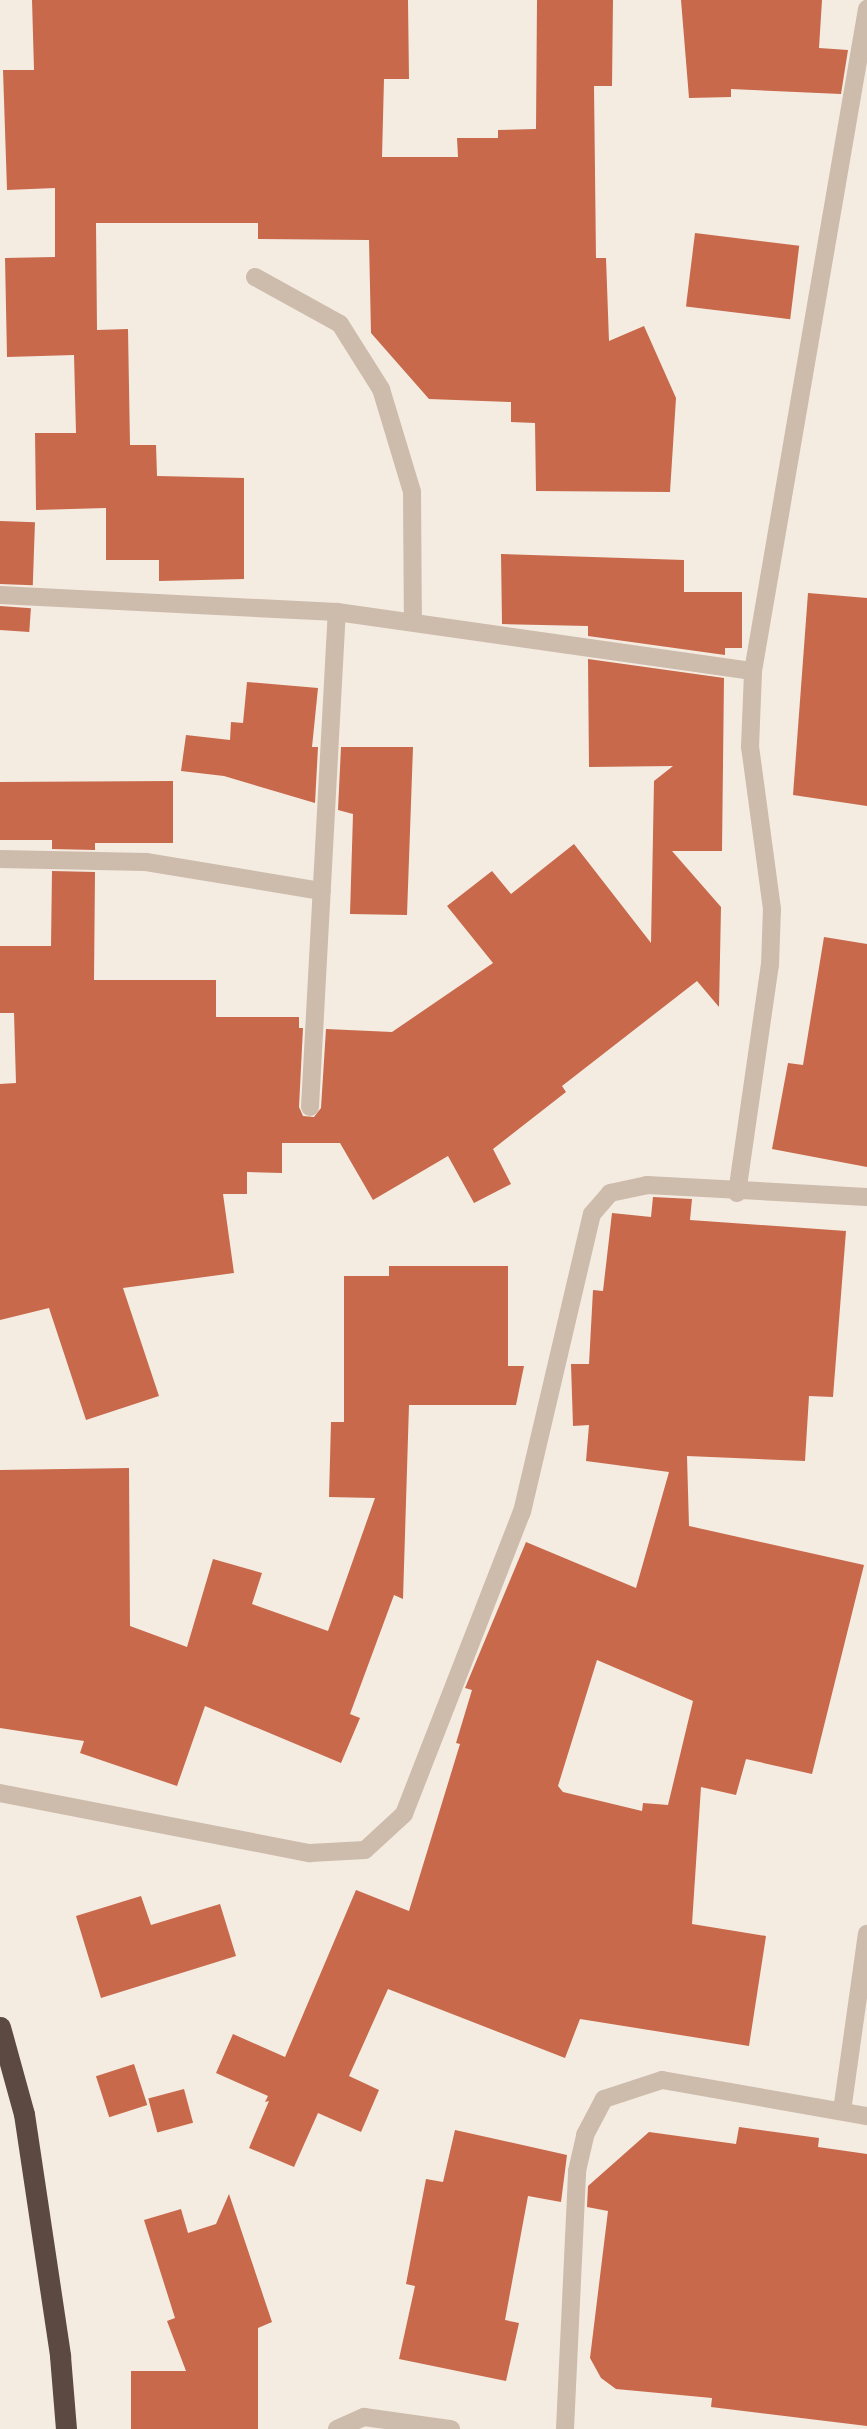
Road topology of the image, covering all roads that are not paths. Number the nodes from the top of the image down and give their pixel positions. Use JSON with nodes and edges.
{"nodes":[{"id":1,"x":867,"y":9,"type":"edge"},
{"id":2,"x":255,"y":277,"type":"dead end"},
{"id":3,"x":0,"y":595,"type":"edge"},
{"id":4,"x":337,"y":612,"type":"junction"},
{"id":5,"x":413,"y":622,"type":"junction"},
{"id":6,"x":752,"y":671,"type":"junction"},
{"id":7,"x":0,"y":859,"type":"edge"},
{"id":8,"x":322,"y":891,"type":"junction"},
{"id":9,"x":310,"y":1107,"type":"dead end"},
{"id":10,"x":737,"y":1192,"type":"junction"},
{"id":11,"x":867,"y":1197,"type":"edge"},
{"id":12,"x":0,"y":1793,"type":"edge"},
{"id":13,"x":867,"y":1934,"type":"edge"},
{"id":14,"x":0,"y":2027,"type":"edge"},
{"id":15,"x":842,"y":2111,"type":"junction"},
{"id":16,"x":867,"y":2116,"type":"edge"},
{"id":17,"x":66,"y":2429,"type":"edge"},
{"id":18,"x":337,"y":2429,"type":"edge"},
{"id":19,"x":451,"y":2429,"type":"edge"},
{"id":20,"x":565,"y":2429,"type":"edge"}],
"edges":[{"from":1,"to":6,"type":"street"},
{"from":2,"to":5,"type":"street"},
{"from":3,"to":4,"type":"street"},
{"from":4,"to":5,"type":"street"},
{"from":4,"to":8,"type":"street"},
{"from":5,"to":6,"type":"street"},
{"from":6,"to":10,"type":"street"},
{"from":7,"to":8,"type":"street"},
{"from":8,"to":9,"type":"street"},
{"from":10,"to":11,"type":"street"},
{"from":10,"to":12,"type":"street"},
{"from":13,"to":15,"type":"street"},
{"from":14,"to":17,"type":"highway"},
{"from":15,"to":16,"type":"street"},
{"from":15,"to":20,"type":"street"},
{"from":18,"to":19,"type":"street"}]}
